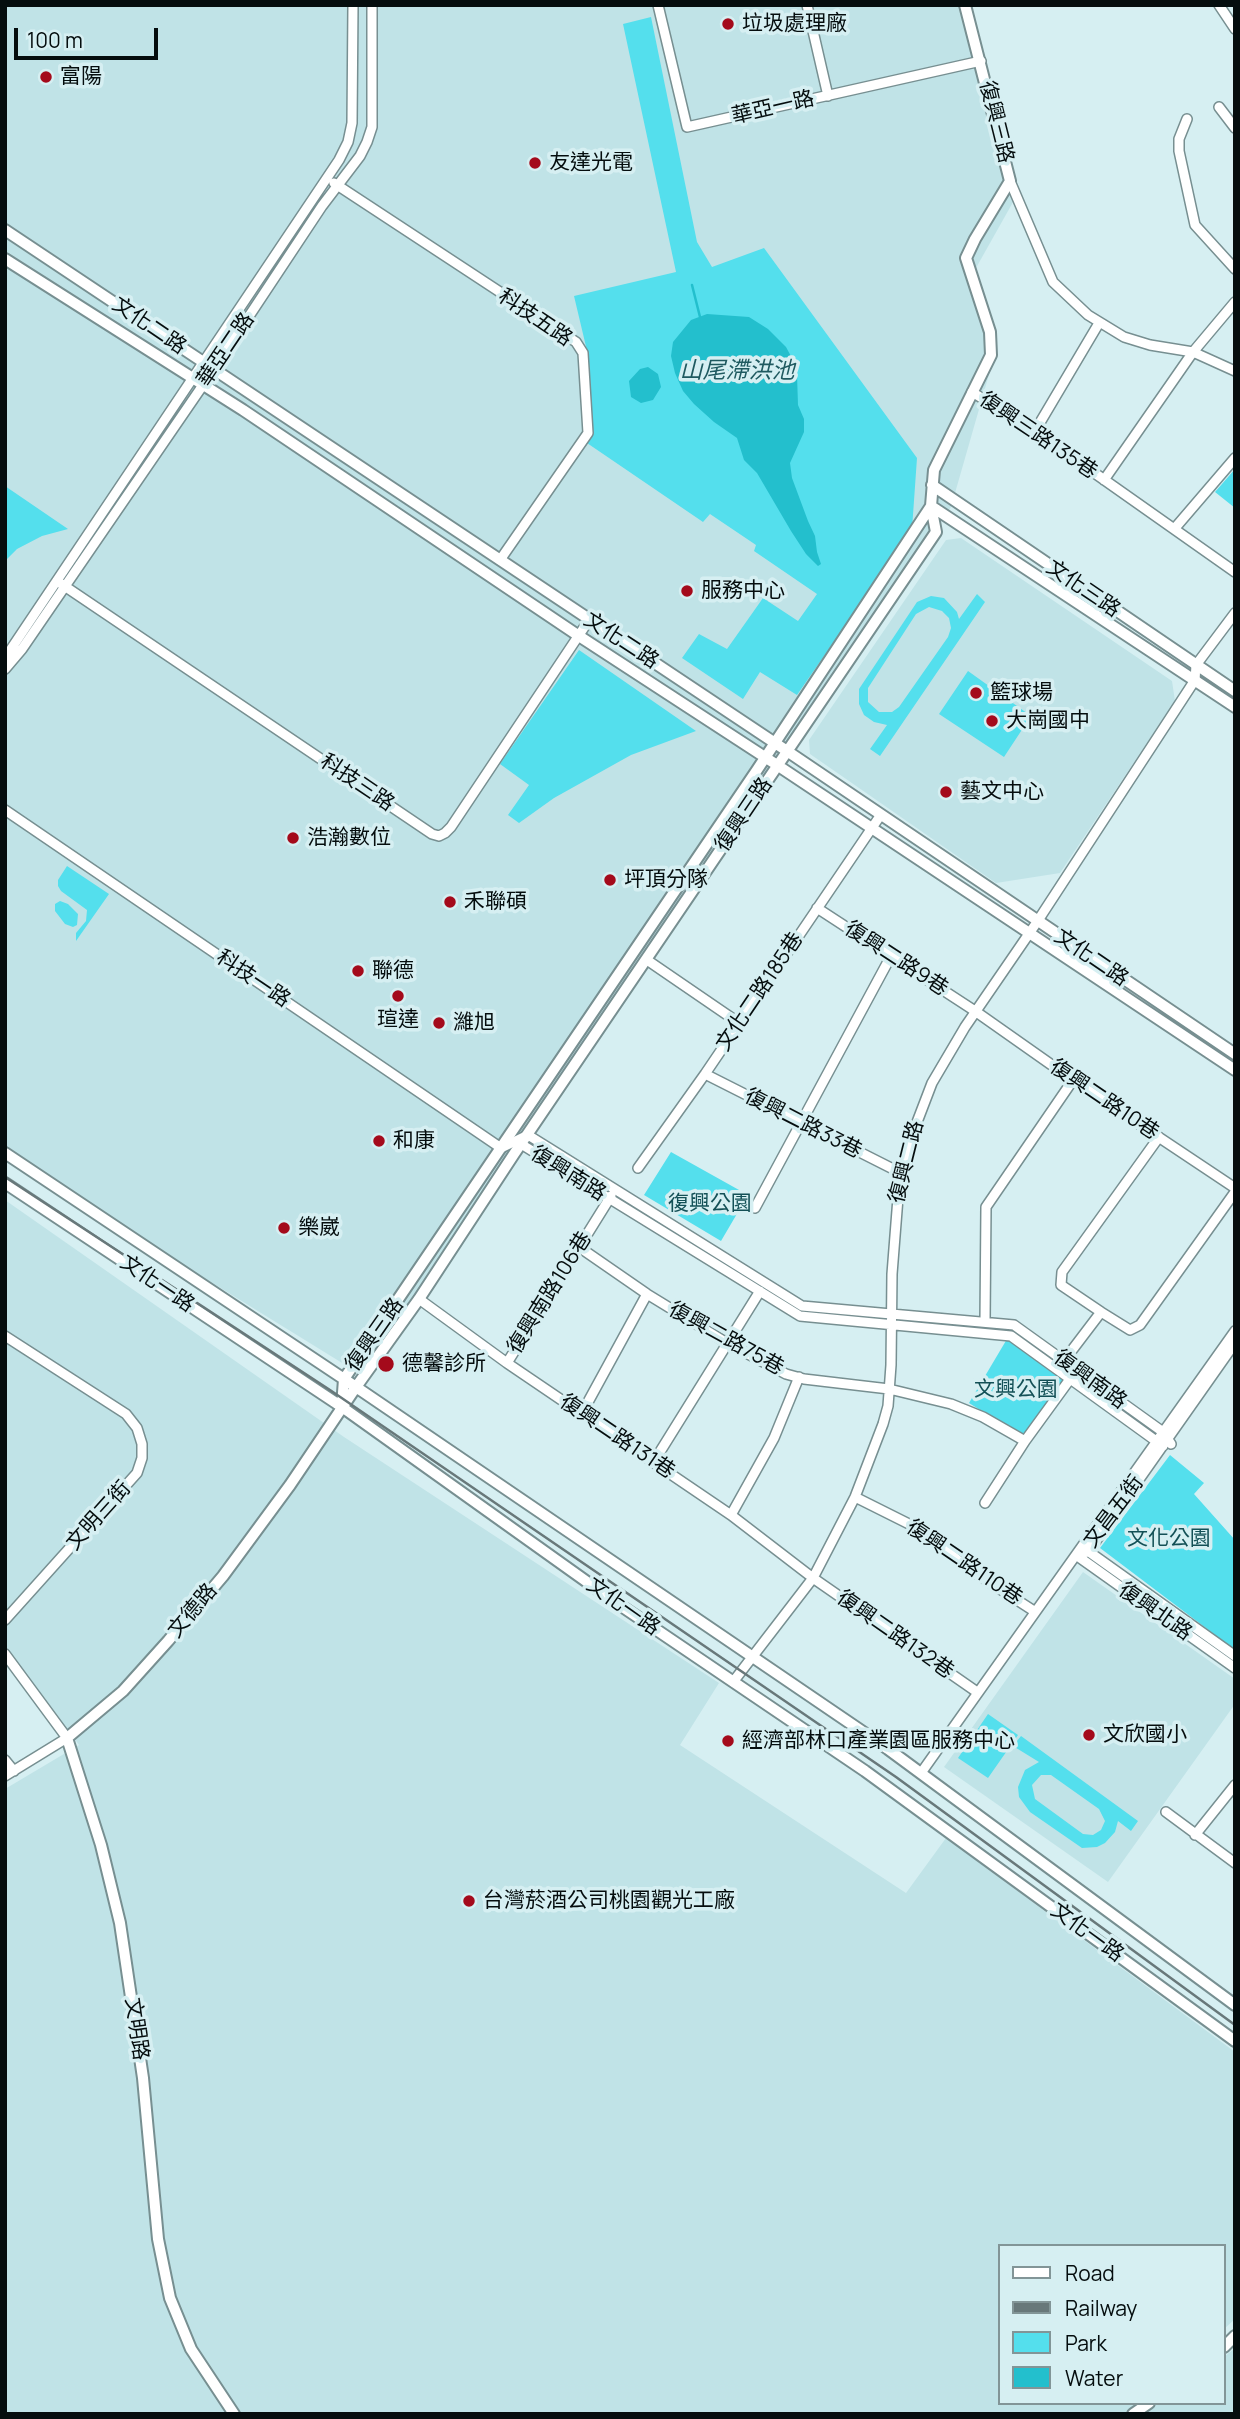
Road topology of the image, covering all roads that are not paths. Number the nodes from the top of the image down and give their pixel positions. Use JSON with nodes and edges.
{"nodes":[{"id":1,"x":353,"y":5,"type":"edge"},
{"id":2,"x":372,"y":5,"type":"edge"},
{"id":3,"x":658,"y":5,"type":"edge"},
{"id":4,"x":807,"y":5,"type":"edge"},
{"id":5,"x":965,"y":5,"type":"edge"},
{"id":6,"x":1219,"y":5,"type":"edge"},
{"id":7,"x":1235,"y":29,"type":"edge"},
{"id":8,"x":981,"y":61,"type":"junction"},
{"id":9,"x":828,"y":96,"type":"junction"},
{"id":10,"x":1219,"y":107,"type":"dead end"},
{"id":11,"x":1187,"y":119,"type":"dead end"},
{"id":12,"x":1235,"y":128,"type":"edge"},
{"id":13,"x":326,"y":177,"type":"junction"},
{"id":14,"x":1010,"y":181,"type":"junction"},
{"id":15,"x":337,"y":185,"type":"junction"},
{"id":16,"x":6,"y":231,"type":"edge"},
{"id":17,"x":5,"y":260,"type":"edge"},
{"id":18,"x":1235,"y":269,"type":"edge"},
{"id":19,"x":1235,"y":302,"type":"edge"},
{"id":20,"x":1099,"y":323,"type":"junction"},
{"id":21,"x":1193,"y":352,"type":"junction"},
{"id":22,"x":203,"y":362,"type":"junction"},
{"id":23,"x":214,"y":369,"type":"junction"},
{"id":24,"x":1235,"y":371,"type":"edge"},
{"id":25,"x":191,"y":379,"type":"junction"},
{"id":26,"x":202,"y":386,"type":"junction"},
{"id":27,"x":972,"y":392,"type":"junction"},
{"id":28,"x":1035,"y":431,"type":"junction"},
{"id":29,"x":1235,"y":458,"type":"edge"},
{"id":30,"x":1104,"y":480,"type":"junction"},
{"id":31,"x":932,"y":485,"type":"junction"},
{"id":32,"x":931,"y":506,"type":"junction"},
{"id":33,"x":1175,"y":528,"type":"junction"},
{"id":34,"x":500,"y":560,"type":"junction"},
{"id":35,"x":1235,"y":572,"type":"edge"},
{"id":36,"x":60,"y":584,"type":"junction"},
{"id":37,"x":1235,"y":613,"type":"edge"},
{"id":38,"x":589,"y":620,"type":"junction"},
{"id":39,"x":579,"y":636,"type":"junction"},
{"id":40,"x":5,"y":659,"type":"edge"},
{"id":41,"x":1196,"y":665,"type":"junction"},
{"id":42,"x":5,"y":669,"type":"edge"},
{"id":43,"x":1195,"y":680,"type":"junction"},
{"id":44,"x":1235,"y":691,"type":"edge"},
{"id":45,"x":1235,"y":707,"type":"edge"},
{"id":46,"x":775,"y":743,"type":"junction"},
{"id":47,"x":787,"y":751,"type":"junction"},
{"id":48,"x":766,"y":758,"type":"junction"},
{"id":49,"x":777,"y":765,"type":"junction"},
{"id":50,"x":5,"y":810,"type":"edge"},
{"id":51,"x":880,"y":816,"type":"junction"},
{"id":52,"x":871,"y":828,"type":"junction"},
{"id":53,"x":817,"y":908,"type":"junction"},
{"id":54,"x":1037,"y":922,"type":"junction"},
{"id":55,"x":1030,"y":934,"type":"junction"},
{"id":56,"x":891,"y":956,"type":"junction"},
{"id":57,"x":646,"y":960,"type":"junction"},
{"id":58,"x":975,"y":1011,"type":"junction"},
{"id":59,"x":739,"y":1023,"type":"junction"},
{"id":60,"x":579,"y":1032,"type":"junction"},
{"id":61,"x":592,"y":1040,"type":"junction"},
{"id":62,"x":1235,"y":1054,"type":"edge"},
{"id":63,"x":1235,"y":1070,"type":"edge"},
{"id":64,"x":705,"y":1074,"type":"junction"},
{"id":65,"x":1073,"y":1080,"type":"junction"},
{"id":66,"x":799,"y":1123,"type":"junction"},
{"id":67,"x":1159,"y":1137,"type":"junction"},
{"id":68,"x":524,"y":1140,"type":"junction"},
{"id":69,"x":501,"y":1148,"type":"junction"},
{"id":70,"x":5,"y":1153,"type":"edge"},
{"id":71,"x":638,"y":1168,"type":"dead end"},
{"id":72,"x":901,"y":1173,"type":"junction"},
{"id":73,"x":5,"y":1183,"type":"edge"},
{"id":74,"x":616,"y":1188,"type":"junction"},
{"id":75,"x":1235,"y":1190,"type":"edge"},
{"id":76,"x":609,"y":1199,"type":"junction"},
{"id":77,"x":755,"y":1208,"type":"dead end"},
{"id":78,"x":579,"y":1247,"type":"junction"},
{"id":79,"x":760,"y":1291,"type":"junction"},
{"id":80,"x":647,"y":1294,"type":"junction"},
{"id":81,"x":419,"y":1299,"type":"junction"},
{"id":82,"x":1101,"y":1312,"type":"junction"},
{"id":83,"x":856,"y":1316,"type":"junction"},
{"id":84,"x":892,"y":1319,"type":"junction"},
{"id":85,"x":985,"y":1321,"type":"junction"},
{"id":86,"x":1235,"y":1331,"type":"edge"},
{"id":87,"x":5,"y":1336,"type":"edge"},
{"id":88,"x":727,"y":1343,"type":"junction"},
{"id":89,"x":1235,"y":1343,"type":"edge"},
{"id":90,"x":1063,"y":1362,"type":"junction"},
{"id":91,"x":507,"y":1363,"type":"junction"},
{"id":92,"x":1077,"y":1371,"type":"junction"},
{"id":93,"x":799,"y":1377,"type":"junction"},
{"id":94,"x":344,"y":1379,"type":"junction"},
{"id":95,"x":1069,"y":1380,"type":"junction"},
{"id":96,"x":356,"y":1387,"type":"junction"},
{"id":97,"x":889,"y":1389,"type":"junction"},
{"id":98,"x":342,"y":1407,"type":"junction"},
{"id":99,"x":582,"y":1413,"type":"junction"},
{"id":100,"x":1164,"y":1440,"type":"junction"},
{"id":101,"x":1025,"y":1441,"type":"junction"},
{"id":102,"x":653,"y":1463,"type":"junction"},
{"id":103,"x":855,"y":1497,"type":"junction"},
{"id":104,"x":985,"y":1503,"type":"dead end"},
{"id":105,"x":732,"y":1515,"type":"junction"},
{"id":106,"x":1082,"y":1551,"type":"junction"},
{"id":107,"x":813,"y":1578,"type":"junction"},
{"id":108,"x":1034,"y":1611,"type":"junction"},
{"id":109,"x":5,"y":1620,"type":"edge"},
{"id":110,"x":1197,"y":1635,"type":"junction"},
{"id":111,"x":5,"y":1654,"type":"edge"},
{"id":112,"x":1235,"y":1656,"type":"edge"},
{"id":113,"x":752,"y":1657,"type":"junction"},
{"id":114,"x":1235,"y":1668,"type":"edge"},
{"id":115,"x":733,"y":1682,"type":"junction"},
{"id":116,"x":977,"y":1692,"type":"junction"},
{"id":117,"x":66,"y":1738,"type":"junction"},
{"id":118,"x":5,"y":1760,"type":"edge"},
{"id":119,"x":921,"y":1773,"type":"junction"},
{"id":120,"x":10,"y":1774,"type":"edge"},
{"id":121,"x":1235,"y":1785,"type":"edge"},
{"id":122,"x":1166,"y":1812,"type":"dead end"},
{"id":123,"x":1195,"y":1835,"type":"junction"},
{"id":124,"x":1235,"y":1863,"type":"edge"},
{"id":125,"x":1234,"y":2004,"type":"edge"},
{"id":126,"x":1235,"y":2041,"type":"edge"},
{"id":127,"x":234,"y":2414,"type":"edge"}],
"edges":[{"from":1,"to":13,"type":"street","name":"華亞二路"},
{"from":2,"to":15,"type":"street","name":"華亞二路"},
{"from":3,"to":9,"type":"street","name":"華亞一路"},
{"from":4,"to":9,"type":"street"},
{"from":5,"to":8,"type":"street","name":"復興三路"},
{"from":6,"to":7,"type":"street"},
{"from":8,"to":9,"type":"street","name":"華亞一路"},
{"from":8,"to":14,"type":"street","name":"復興三路"},
{"from":10,"to":12,"type":"street"},
{"from":11,"to":18,"type":"street"},
{"from":13,"to":15,"type":"street","name":"科技五路"},
{"from":13,"to":22,"type":"street","name":"華亞二路"},
{"from":14,"to":20,"type":"street"},
{"from":14,"to":27,"type":"street","name":"復興三路"},
{"from":15,"to":23,"type":"street","name":"華亞二路"},
{"from":15,"to":34,"type":"street","name":"科技五路"},
{"from":16,"to":22,"type":"street","name":"文化二路"},
{"from":17,"to":25,"type":"street","name":"文化二路"},
{"from":19,"to":21,"type":"street"},
{"from":20,"to":21,"type":"street"},
{"from":20,"to":28,"type":"street"},
{"from":21,"to":24,"type":"street"},
{"from":21,"to":30,"type":"street"},
{"from":22,"to":23,"type":"street","name":"文化二路"},
{"from":22,"to":25,"type":"street","name":"華亞二路"},
{"from":23,"to":26,"type":"street","name":"華亞二路"},
{"from":23,"to":34,"type":"street","name":"文化二路"},
{"from":25,"to":26,"type":"street","name":"文化二路"},
{"from":25,"to":36,"type":"street","name":"華亞二路"},
{"from":26,"to":36,"type":"street","name":"華亞二路"},
{"from":26,"to":39,"type":"street","name":"文化二路"},
{"from":27,"to":28,"type":"street","name":"復興三路135巷"},
{"from":27,"to":31,"type":"street","name":"復興三路"},
{"from":28,"to":30,"type":"street","name":"復興三路135巷"},
{"from":29,"to":33,"type":"street"},
{"from":30,"to":33,"type":"street","name":"復興三路135巷"},
{"from":31,"to":32,"type":"street","name":"復興三路"},
{"from":31,"to":41,"type":"street","name":"文化三路"},
{"from":32,"to":43,"type":"street","name":"文化三路"},
{"from":32,"to":46,"type":"street","name":"復興三路"},
{"from":32,"to":47,"type":"street","name":"復興三路"},
{"from":33,"to":35,"type":"street","name":"復興三路135巷"},
{"from":34,"to":38,"type":"street","name":"文化二路"},
{"from":36,"to":39,"type":"street","name":"科技三路"},
{"from":36,"to":40,"type":"street","name":"華亞二路"},
{"from":36,"to":42,"type":"street","name":"華亞二路"},
{"from":37,"to":41,"type":"street"},
{"from":38,"to":39,"type":"street","name":"科技三路"},
{"from":38,"to":46,"type":"street","name":"文化二路"},
{"from":39,"to":48,"type":"street","name":"文化二路"},
{"from":41,"to":43,"type":"street"},
{"from":41,"to":44,"type":"street","name":"文化三路"},
{"from":43,"to":45,"type":"street","name":"文化三路"},
{"from":43,"to":54,"type":"street","name":"復興二路"},
{"from":46,"to":47,"type":"street","name":"文化二路"},
{"from":46,"to":48,"type":"street","name":"復興三路"},
{"from":47,"to":49,"type":"street","name":"復興三路"},
{"from":47,"to":51,"type":"street","name":"文化二路"},
{"from":48,"to":49,"type":"street","name":"文化二路"},
{"from":48,"to":60,"type":"street","name":"復興三路"},
{"from":49,"to":52,"type":"street","name":"文化二路"},
{"from":49,"to":57,"type":"street","name":"復興三路"},
{"from":50,"to":69,"type":"street","name":"科技一路"},
{"from":51,"to":52,"type":"street","name":"文化二路185巷"},
{"from":51,"to":54,"type":"street","name":"文化二路"},
{"from":52,"to":53,"type":"street","name":"文化二路185巷"},
{"from":52,"to":55,"type":"street","name":"文化二路"},
{"from":53,"to":56,"type":"street","name":"復興二路9巷"},
{"from":53,"to":59,"type":"street","name":"文化二路185巷"},
{"from":54,"to":55,"type":"street","name":"復興二路"},
{"from":54,"to":62,"type":"street","name":"文化二路"},
{"from":55,"to":58,"type":"street","name":"復興二路"},
{"from":55,"to":63,"type":"street","name":"文化二路"},
{"from":56,"to":58,"type":"street","name":"復興二路9巷"},
{"from":56,"to":66,"type":"street"},
{"from":57,"to":59,"type":"street"},
{"from":57,"to":61,"type":"street","name":"復興三路"},
{"from":58,"to":65,"type":"street","name":"復興二路10巷"},
{"from":58,"to":72,"type":"street","name":"復興二路"},
{"from":59,"to":64,"type":"street","name":"文化二路185巷"},
{"from":60,"to":61,"type":"street"},
{"from":60,"to":69,"type":"street","name":"復興三路"},
{"from":61,"to":68,"type":"street","name":"復興三路"},
{"from":64,"to":66,"type":"street","name":"復興二路33巷"},
{"from":64,"to":71,"type":"street","name":"文化二路185巷"},
{"from":65,"to":67,"type":"street","name":"復興二路10巷"},
{"from":65,"to":85,"type":"street"},
{"from":66,"to":72,"type":"street","name":"復興二路33巷"},
{"from":66,"to":77,"type":"street"},
{"from":67,"to":75,"type":"street","name":"復興二路10巷"},
{"from":67,"to":82,"type":"street"},
{"from":68,"to":69,"type":"street","name":"復興南路"},
{"from":68,"to":74,"type":"street","name":"復興南路"},
{"from":68,"to":76,"type":"street","name":"復興南路"},
{"from":68,"to":81,"type":"street","name":"復興三路"},
{"from":69,"to":94,"type":"street","name":"復興三路"},
{"from":70,"to":94,"type":"street","name":"文化一路"},
{"from":72,"to":84,"type":"street","name":"復興二路"},
{"from":73,"to":98,"type":"street","name":"文化一路"},
{"from":74,"to":76,"type":"street","name":"復興南路106巷"},
{"from":74,"to":83,"type":"street","name":"復興南路"},
{"from":75,"to":82,"type":"street"},
{"from":76,"to":78,"type":"street","name":"復興南路106巷"},
{"from":76,"to":79,"type":"street","name":"復興南路"},
{"from":78,"to":80,"type":"street","name":"復興二路75巷"},
{"from":78,"to":91,"type":"street","name":"復興南路106巷"},
{"from":79,"to":83,"type":"street","name":"復興南路"},
{"from":79,"to":88,"type":"street"},
{"from":80,"to":88,"type":"street","name":"復興二路75巷"},
{"from":80,"to":99,"type":"street"},
{"from":81,"to":91,"type":"street","name":"復興二路131巷"},
{"from":81,"to":96,"type":"street","name":"復興三路"},
{"from":82,"to":90,"type":"street"},
{"from":83,"to":84,"type":"street","name":"復興南路"},
{"from":84,"to":85,"type":"street","name":"復興南路"},
{"from":84,"to":95,"type":"street","name":"復興南路"},
{"from":84,"to":97,"type":"street","name":"復興二路"},
{"from":85,"to":90,"type":"street","name":"復興南路"},
{"from":86,"to":100,"type":"street","name":"文昌五街"},
{"from":87,"to":109,"type":"street","name":"文明三街"},
{"from":88,"to":93,"type":"street","name":"復興二路75巷"},
{"from":88,"to":102,"type":"street"},
{"from":89,"to":100,"type":"street","name":"文昌五街"},
{"from":90,"to":92,"type":"street","name":"復興南路"},
{"from":91,"to":99,"type":"street","name":"復興二路131巷"},
{"from":92,"to":95,"type":"street"},
{"from":92,"to":100,"type":"street","name":"復興南路"},
{"from":93,"to":97,"type":"street","name":"復興二路75巷"},
{"from":93,"to":105,"type":"street"},
{"from":94,"to":96,"type":"street","name":"文化一路"},
{"from":94,"to":98,"type":"street","name":"復興三路"},
{"from":95,"to":100,"type":"street","name":"復興南路"},
{"from":95,"to":101,"type":"street"},
{"from":96,"to":98,"type":"street","name":"復興三路"},
{"from":96,"to":113,"type":"street","name":"文化一路"},
{"from":97,"to":101,"type":"street","name":"復興二路75巷"},
{"from":97,"to":103,"type":"street","name":"復興二路"},
{"from":98,"to":115,"type":"street","name":"文化一路"},
{"from":98,"to":117,"type":"street","name":"文德路"},
{"from":99,"to":102,"type":"street","name":"復興二路131巷"},
{"from":100,"to":106,"type":"street","name":"文昌五街"},
{"from":101,"to":104,"type":"street"},
{"from":102,"to":105,"type":"street","name":"復興二路131巷"},
{"from":103,"to":107,"type":"street","name":"復興二路"},
{"from":103,"to":108,"type":"street","name":"復興二路110巷"},
{"from":105,"to":107,"type":"street","name":"復興二路131巷"},
{"from":106,"to":108,"type":"street","name":"文昌五街"},
{"from":106,"to":110,"type":"street","name":"復興北路"},
{"from":107,"to":113,"type":"street","name":"復興二路"},
{"from":107,"to":116,"type":"street","name":"復興二路132巷"},
{"from":108,"to":116,"type":"street","name":"文昌五街"},
{"from":110,"to":112,"type":"street","name":"復興北路"},
{"from":110,"to":114,"type":"street","name":"復興北路"},
{"from":111,"to":117,"type":"street","name":"文明路"},
{"from":113,"to":115,"type":"street","name":"復興二路"},
{"from":113,"to":119,"type":"street","name":"文化一路"},
{"from":115,"to":126,"type":"street","name":"文化一路"},
{"from":116,"to":119,"type":"street","name":"文昌五街"},
{"from":117,"to":120,"type":"street","name":"文德路"},
{"from":117,"to":127,"type":"street","name":"文明路"},
{"from":118,"to":120,"type":"street"},
{"from":119,"to":125,"type":"street","name":"文化一路"},
{"from":121,"to":123,"type":"street"},
{"from":122,"to":123,"type":"street"},
{"from":123,"to":124,"type":"street"}]}
